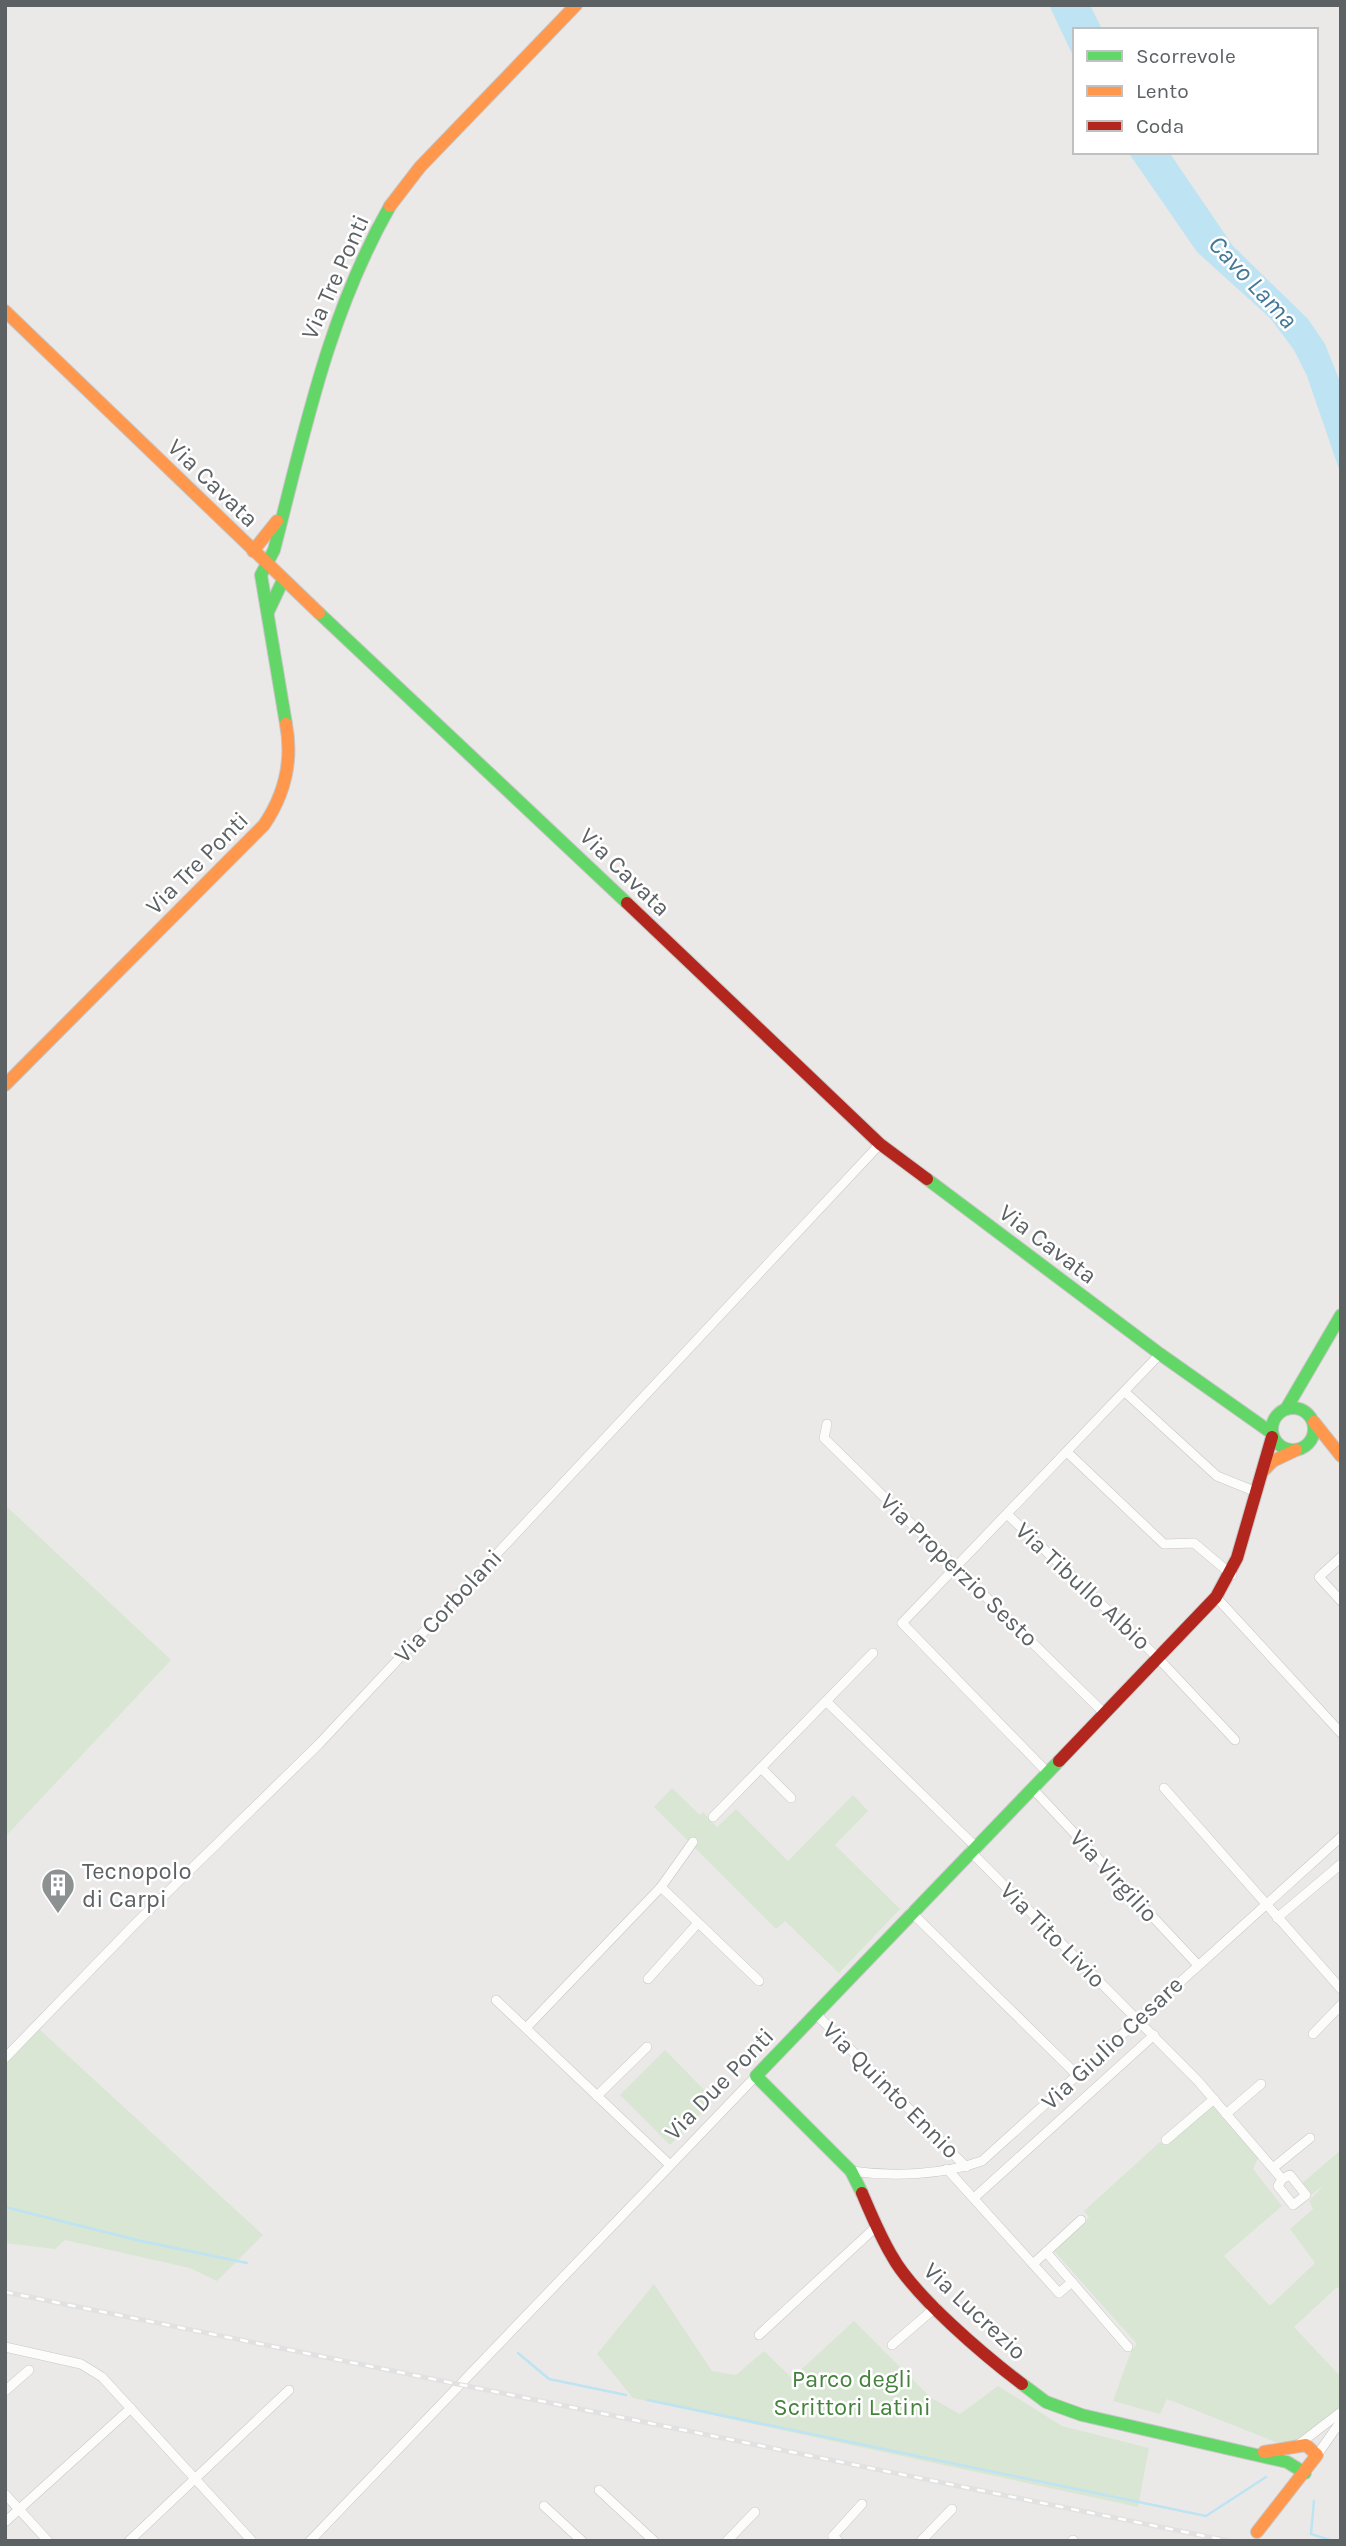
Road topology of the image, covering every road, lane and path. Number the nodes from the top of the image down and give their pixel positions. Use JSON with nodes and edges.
{"nodes":[{"id":1,"x":576,"y":5,"type":"edge"},
{"id":2,"x":5,"y":312,"type":"edge"},
{"id":3,"x":284,"y":508,"type":"junction"},
{"id":4,"x":253,"y":551,"type":"junction"},
{"id":5,"x":266,"y":565,"type":"junction"},
{"id":6,"x":283,"y":580,"type":"junction"},
{"id":7,"x":267,"y":616,"type":"junction"},
{"id":8,"x":5,"y":1085,"type":"edge"},
{"id":9,"x":880,"y":1144,"type":"junction"},
{"id":10,"x":1341,"y":1315,"type":"edge"},
{"id":11,"x":1160,"y":1354,"type":"junction"},
{"id":12,"x":1125,"y":1392,"type":"junction"},
{"id":13,"x":1287,"y":1411,"type":"junction"},
{"id":14,"x":1252,"y":1419,"type":"junction"},
{"id":15,"x":1314,"y":1422,"type":"junction"},
{"id":16,"x":827,"y":1424,"type":"dead end"},
{"id":17,"x":1271,"y":1434,"type":"junction"},
{"id":18,"x":1301,"y":1449,"type":"junction"},
{"id":19,"x":1068,"y":1452,"type":"junction"},
{"id":20,"x":1341,"y":1458,"type":"edge"},
{"id":21,"x":1256,"y":1485,"type":"junction"},
{"id":22,"x":1008,"y":1515,"type":"junction"},
{"id":23,"x":1341,"y":1556,"type":"edge"},
{"id":24,"x":956,"y":1567,"type":"junction"},
{"id":25,"x":1232,"y":1575,"type":"junction"},
{"id":26,"x":1216,"y":1598,"type":"junction"},
{"id":27,"x":1341,"y":1601,"type":"edge"},
{"id":28,"x":873,"y":1653,"type":"dead end"},
{"id":29,"x":1158,"y":1658,"type":"junction"},
{"id":30,"x":827,"y":1702,"type":"junction"},
{"id":31,"x":1104,"y":1713,"type":"junction"},
{"id":32,"x":1341,"y":1733,"type":"edge"},
{"id":33,"x":1235,"y":1740,"type":"dead end"},
{"id":34,"x":761,"y":1768,"type":"junction"},
{"id":35,"x":1047,"y":1772,"type":"junction"},
{"id":36,"x":1032,"y":1788,"type":"junction"},
{"id":37,"x":1164,"y":1788,"type":"dead end"},
{"id":38,"x":791,"y":1798,"type":"dead end"},
{"id":39,"x":713,"y":1816,"type":"dead end"},
{"id":40,"x":1341,"y":1837,"type":"edge"},
{"id":41,"x":693,"y":1842,"type":"dead end"},
{"id":42,"x":972,"y":1849,"type":"junction"},
{"id":43,"x":1341,"y":1864,"type":"edge"},
{"id":44,"x":661,"y":1887,"type":"junction"},
{"id":45,"x":1264,"y":1903,"type":"junction"},
{"id":46,"x":911,"y":1912,"type":"junction"},
{"id":47,"x":1277,"y":1918,"type":"junction"},
{"id":48,"x":698,"y":1923,"type":"junction"},
{"id":49,"x":1197,"y":1964,"type":"junction"},
{"id":50,"x":648,"y":1979,"type":"dead end"},
{"id":51,"x":759,"y":1981,"type":"dead end"},
{"id":52,"x":1339,"y":1982,"type":"edge"},
{"id":53,"x":496,"y":2000,"type":"dead end"},
{"id":54,"x":1341,"y":2005,"type":"edge"},
{"id":55,"x":816,"y":2014,"type":"junction"},
{"id":56,"x":1137,"y":2018,"type":"junction"},
{"id":57,"x":526,"y":2028,"type":"junction"},
{"id":58,"x":1312,"y":2034,"type":"dead end"},
{"id":59,"x":1154,"y":2035,"type":"junction"},
{"id":60,"x":647,"y":2047,"type":"dead end"},
{"id":61,"x":5,"y":2057,"type":"edge"},
{"id":62,"x":756,"y":2076,"type":"junction"},
{"id":63,"x":1077,"y":2076,"type":"junction"},
{"id":64,"x":1261,"y":2084,"type":"dead end"},
{"id":65,"x":597,"y":2096,"type":"junction"},
{"id":66,"x":1214,"y":2099,"type":"junction"},
{"id":67,"x":1226,"y":2114,"type":"junction"},
{"id":68,"x":1310,"y":2138,"type":"dead end"},
{"id":69,"x":1166,"y":2140,"type":"dead end"},
{"id":70,"x":670,"y":2165,"type":"junction"},
{"id":71,"x":967,"y":2167,"type":"junction"},
{"id":72,"x":1273,"y":2168,"type":"junction"},
{"id":73,"x":947,"y":2169,"type":"junction"},
{"id":74,"x":851,"y":2171,"type":"junction"},
{"id":75,"x":1282,"y":2179,"type":"dead end"},
{"id":76,"x":974,"y":2198,"type":"junction"},
{"id":77,"x":1081,"y":2220,"type":"dead end"},
{"id":78,"x":877,"y":2226,"type":"junction"},
{"id":79,"x":1046,"y":2252,"type":"junction"},
{"id":80,"x":1033,"y":2264,"type":"junction"},
{"id":81,"x":1072,"y":2282,"type":"junction"},
{"id":82,"x":936,"y":2307,"type":"junction"},
{"id":83,"x":758,"y":2336,"type":"dead end"},
{"id":84,"x":892,"y":2345,"type":"dead end"},
{"id":85,"x":5,"y":2347,"type":"edge"},
{"id":86,"x":1128,"y":2347,"type":"dead end"},
{"id":87,"x":29,"y":2370,"type":"dead end"},
{"id":88,"x":289,"y":2390,"type":"dead end"},
{"id":89,"x":5,"y":2391,"type":"edge"},
{"id":90,"x":131,"y":2408,"type":"junction"},
{"id":91,"x":1341,"y":2412,"type":"edge"},
{"id":92,"x":1341,"y":2421,"type":"edge"},
{"id":93,"x":1290,"y":2449,"type":"junction"},
{"id":94,"x":1253,"y":2452,"type":"junction"},
{"id":95,"x":1317,"y":2455,"type":"junction"},
{"id":96,"x":1305,"y":2473,"type":"junction"},
{"id":97,"x":197,"y":2477,"type":"junction"},
{"id":98,"x":599,"y":2490,"type":"dead end"},
{"id":99,"x":5,"y":2494,"type":"edge"},
{"id":100,"x":862,"y":2504,"type":"dead end"},
{"id":101,"x":544,"y":2506,"type":"dead end"},
{"id":102,"x":20,"y":2509,"type":"junction"},
{"id":103,"x":952,"y":2509,"type":"dead end"},
{"id":104,"x":755,"y":2512,"type":"dead end"},
{"id":105,"x":5,"y":2522,"type":"edge"},
{"id":106,"x":1256,"y":2532,"type":"dead end"},
{"id":107,"x":48,"y":2541,"type":"edge"},
{"id":108,"x":129,"y":2541,"type":"edge"},
{"id":109,"x":252,"y":2541,"type":"edge"},
{"id":110,"x":310,"y":2541,"type":"edge"},
{"id":111,"x":582,"y":2541,"type":"edge"},
{"id":112,"x":654,"y":2541,"type":"edge"},
{"id":113,"x":727,"y":2541,"type":"edge"},
{"id":114,"x":838,"y":2541,"type":"edge"},
{"id":115,"x":921,"y":2541,"type":"edge"}],
"edges":[{"from":1,"to":3,"type":"street","name":"Via Tre Ponti"},
{"from":2,"to":4,"type":"street","name":"Via Cavata"},
{"from":3,"to":4,"type":"street","name":"Via Tre Ponti"},
{"from":3,"to":5,"type":"street","name":"Via Tre Ponti"},
{"from":4,"to":5,"type":"street","name":"Via Cavata"},
{"from":5,"to":6,"type":"street","name":"Via Cavata"},
{"from":5,"to":7,"type":"street","name":"Via Tre Ponti"},
{"from":6,"to":7,"type":"street"},
{"from":6,"to":9,"type":"street","name":"Via Cavata"},
{"from":7,"to":8,"type":"street","name":"Via Tre Ponti"},
{"from":9,"to":11,"type":"street","name":"Via Cavata"},
{"from":9,"to":61,"type":"street","name":"Via Corbolani"},
{"from":10,"to":13,"type":"street"},
{"from":11,"to":12,"type":"street"},
{"from":11,"to":14,"type":"street","name":"Via Cavata"},
{"from":12,"to":19,"type":"street"},
{"from":12,"to":21,"type":"street"},
{"from":13,"to":14,"type":"street"},
{"from":13,"to":15,"type":"street"},
{"from":13,"to":17,"type":"street"},
{"from":14,"to":17,"type":"street","name":"Via Cavata"},
{"from":15,"to":18,"type":"street"},
{"from":15,"to":20,"type":"street"},
{"from":16,"to":24,"type":"street","name":"Via Properzio Sesto"},
{"from":17,"to":18,"type":"street"},
{"from":17,"to":21,"type":"street","name":"Via Due Ponti"},
{"from":18,"to":20,"type":"street"},
{"from":18,"to":21,"type":"street"},
{"from":19,"to":22,"type":"street"},
{"from":19,"to":25,"type":"street"},
{"from":21,"to":25,"type":"street","name":"Via Due Ponti"},
{"from":22,"to":24,"type":"street"},
{"from":22,"to":29,"type":"street","name":"Via Tibullo Albio"},
{"from":23,"to":27,"type":"street"},
{"from":24,"to":31,"type":"street","name":"Via Properzio Sesto"},
{"from":24,"to":35,"type":"street"},
{"from":25,"to":26,"type":"street","name":"Via Due Ponti"},
{"from":26,"to":29,"type":"street","name":"Via Due Ponti"},
{"from":26,"to":32,"type":"street"},
{"from":28,"to":30,"type":"street"},
{"from":29,"to":31,"type":"street","name":"Via Due Ponti"},
{"from":29,"to":33,"type":"street"},
{"from":30,"to":34,"type":"street"},
{"from":30,"to":42,"type":"street","name":"Via Tito Livio"},
{"from":31,"to":35,"type":"street","name":"Via Due Ponti"},
{"from":34,"to":38,"type":"street"},
{"from":34,"to":39,"type":"street"},
{"from":35,"to":36,"type":"street","name":"Via Due Ponti"},
{"from":36,"to":42,"type":"street","name":"Via Due Ponti"},
{"from":36,"to":49,"type":"street","name":"Via Virgilio"},
{"from":37,"to":45,"type":"street"},
{"from":40,"to":45,"type":"street","name":"Via Giulio Cesare"},
{"from":41,"to":44,"type":"street"},
{"from":42,"to":46,"type":"street","name":"Via Due Ponti"},
{"from":42,"to":56,"type":"street","name":"Via Tito Livio"},
{"from":43,"to":47,"type":"street"},
{"from":44,"to":48,"type":"street"},
{"from":44,"to":57,"type":"street"},
{"from":45,"to":47,"type":"street"},
{"from":45,"to":49,"type":"street","name":"Via Giulio Cesare"},
{"from":46,"to":55,"type":"street","name":"Via Due Ponti"},
{"from":46,"to":63,"type":"street"},
{"from":47,"to":52,"type":"street"},
{"from":48,"to":50,"type":"street"},
{"from":48,"to":51,"type":"street"},
{"from":49,"to":56,"type":"street","name":"Via Giulio Cesare"},
{"from":53,"to":57,"type":"street"},
{"from":54,"to":58,"type":"street"},
{"from":55,"to":62,"type":"street","name":"Via Due Ponti"},
{"from":55,"to":71,"type":"street","name":"Via Quinto Ennio"},
{"from":56,"to":59,"type":"street","name":"Via Tito Livio"},
{"from":56,"to":63,"type":"street","name":"Via Giulio Cesare"},
{"from":57,"to":65,"type":"street"},
{"from":59,"to":66,"type":"street","name":"Via Tito Livio"},
{"from":59,"to":76,"type":"street","name":"Via Giulio Cesare"},
{"from":60,"to":65,"type":"street"},
{"from":62,"to":70,"type":"street","name":"Via Due Ponti"},
{"from":62,"to":74,"type":"street","name":"Via Lucrezio"},
{"from":63,"to":71,"type":"street","name":"Via Giulio Cesare"},
{"from":64,"to":67,"type":"street"},
{"from":65,"to":70,"type":"street"},
{"from":66,"to":67,"type":"street","name":"Via Tito Livio"},
{"from":66,"to":69,"type":"street"},
{"from":67,"to":72,"type":"street","name":"Via Tito Livio"},
{"from":68,"to":72,"type":"street"},
{"from":70,"to":110,"type":"street","name":"Via Due Ponti"},
{"from":71,"to":73,"type":"street","name":"Via Giulio Cesare"},
{"from":72,"to":75,"type":"street","name":"Via Tito Livio"},
{"from":73,"to":74,"type":"street","name":"Via Giulio Cesare"},
{"from":73,"to":76,"type":"street"},
{"from":74,"to":78,"type":"street","name":"Via Lucrezio"},
{"from":76,"to":80,"type":"street"},
{"from":77,"to":79,"type":"street"},
{"from":78,"to":82,"type":"street","name":"Via Lucrezio"},
{"from":78,"to":83,"type":"street"},
{"from":79,"to":80,"type":"street"},
{"from":79,"to":81,"type":"street"},
{"from":80,"to":81,"type":"street"},
{"from":81,"to":86,"type":"street"},
{"from":82,"to":84,"type":"street"},
{"from":82,"to":94,"type":"street","name":"Via Lucrezio"},
{"from":85,"to":90,"type":"street"},
{"from":87,"to":89,"type":"street"},
{"from":88,"to":97,"type":"street"},
{"from":90,"to":97,"type":"street"},
{"from":90,"to":102,"type":"street"},
{"from":91,"to":93,"type":"street","name":"Via Lucrezio"},
{"from":92,"to":95,"type":"street"},
{"from":93,"to":94,"type":"street","name":"Via Lucrezio"},
{"from":93,"to":95,"type":"street","name":"Via Lucrezio"},
{"from":94,"to":96,"type":"street","name":"Via Lucrezio"},
{"from":95,"to":96,"type":"street"},
{"from":96,"to":106,"type":"street"},
{"from":97,"to":108,"type":"street"},
{"from":97,"to":109,"type":"street"},
{"from":98,"to":112,"type":"street"},
{"from":99,"to":102,"type":"street"},
{"from":100,"to":114,"type":"street"},
{"from":101,"to":111,"type":"street"},
{"from":102,"to":105,"type":"street"},
{"from":102,"to":107,"type":"street"},
{"from":103,"to":115,"type":"street"},
{"from":104,"to":113,"type":"street"}]}
